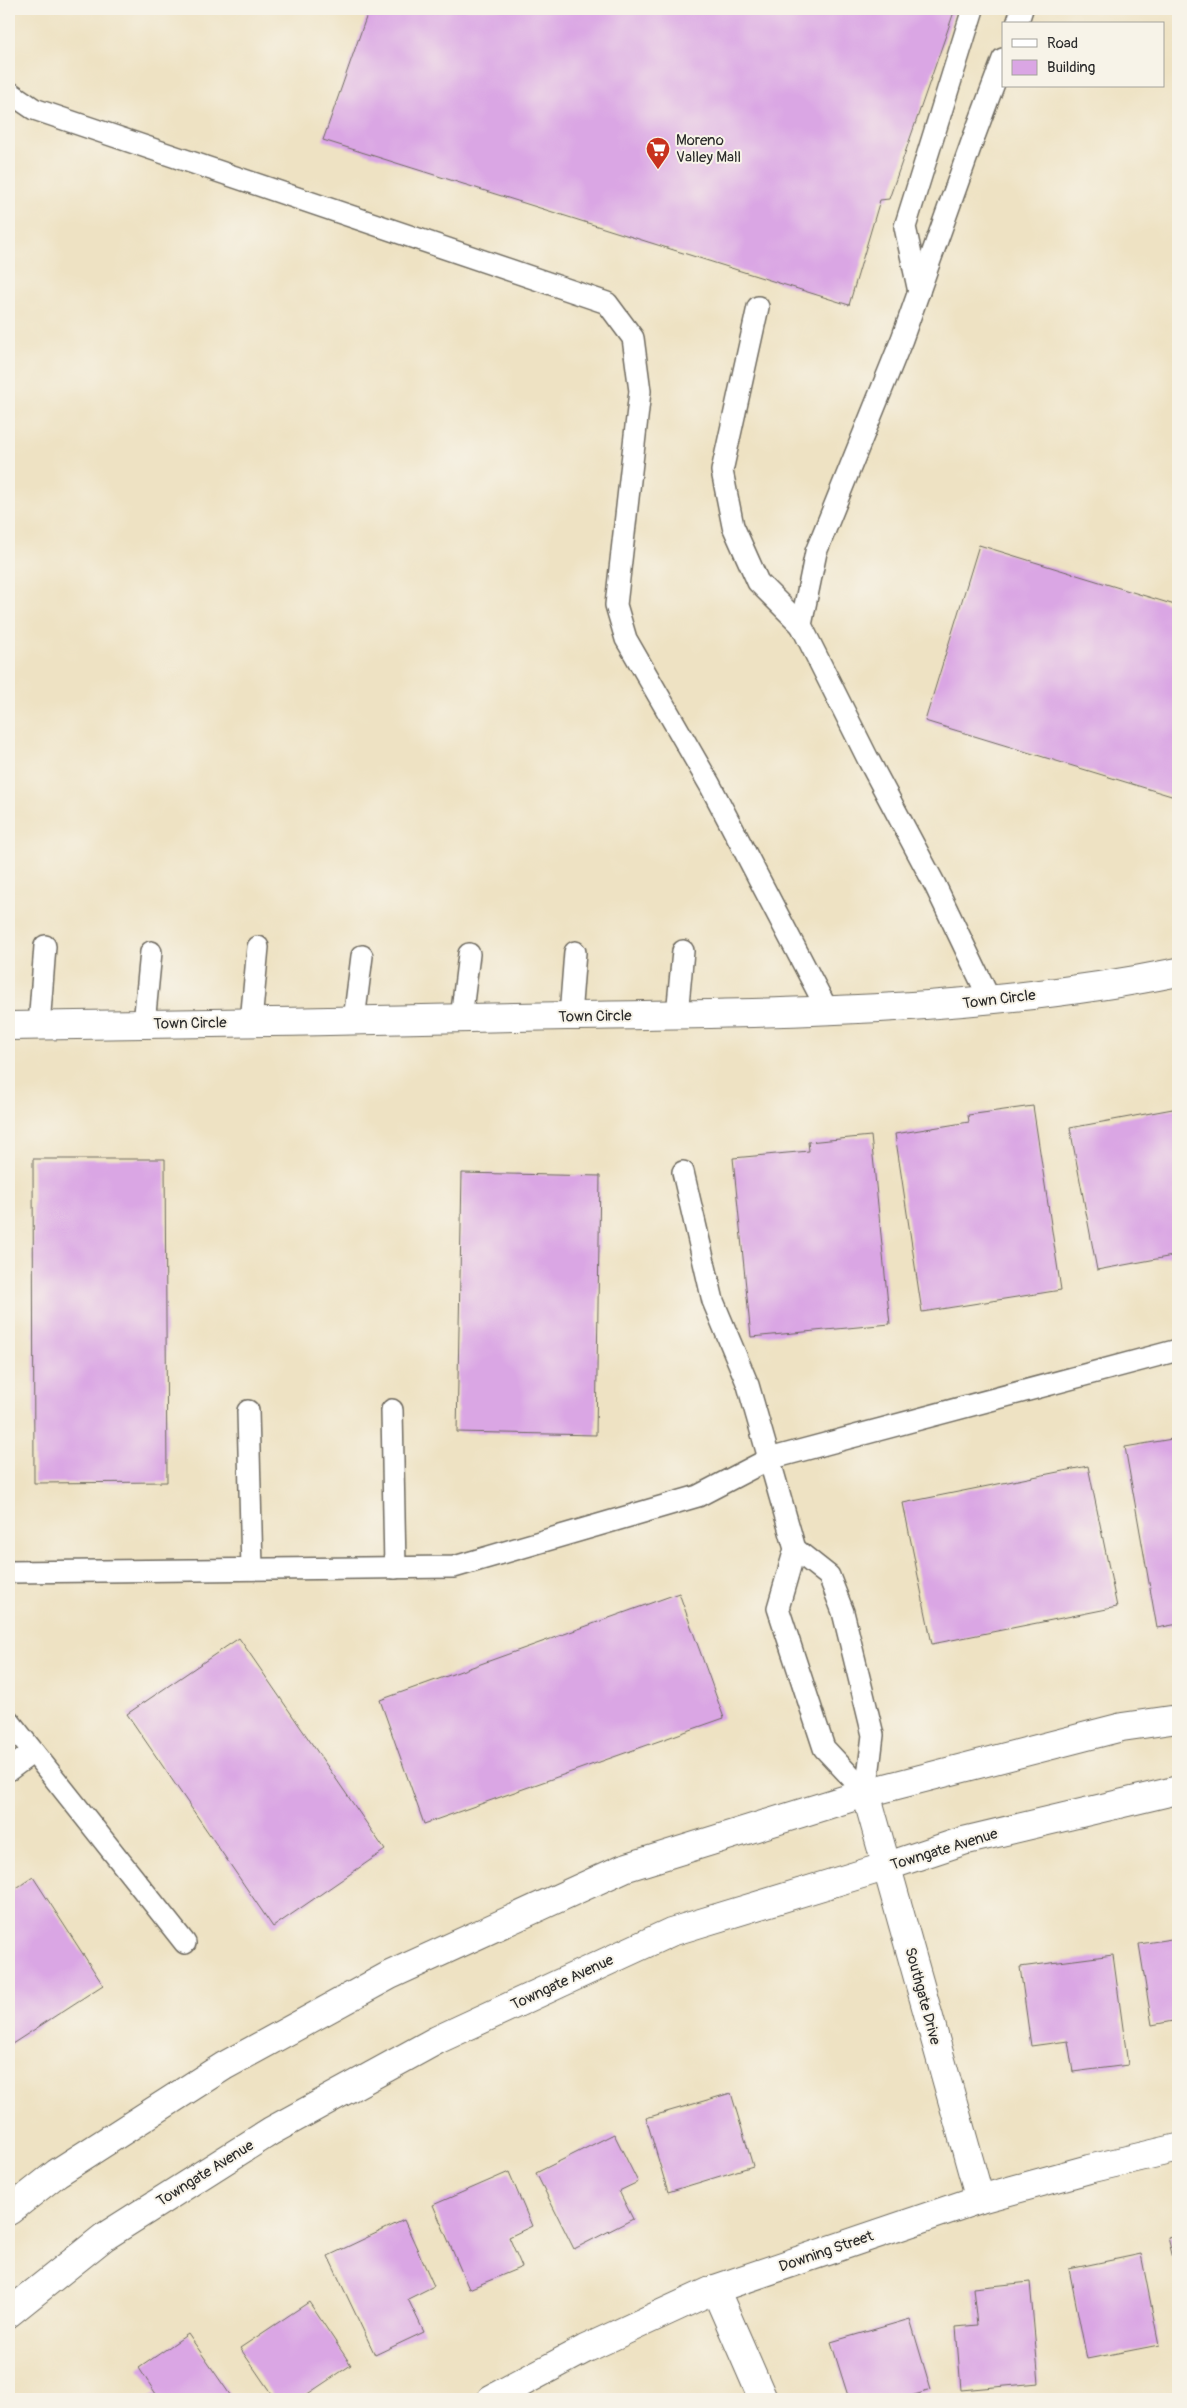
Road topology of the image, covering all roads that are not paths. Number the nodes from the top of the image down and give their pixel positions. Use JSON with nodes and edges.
{"nodes":[{"id":1,"x":973,"y":9,"type":"edge"},
{"id":2,"x":1022,"y":9,"type":"edge"},
{"id":3,"x":1018,"y":22,"type":"edge"},
{"id":4,"x":1002,"y":62,"type":"edge"},
{"id":5,"x":9,"y":92,"type":"edge"},
{"id":6,"x":919,"y":292,"type":"junction"},
{"id":7,"x":758,"y":307,"type":"dead end"},
{"id":8,"x":801,"y":625,"type":"junction"},
{"id":9,"x":45,"y":946,"type":"dead end"},
{"id":10,"x":258,"y":947,"type":"dead end"},
{"id":11,"x":683,"y":951,"type":"dead end"},
{"id":12,"x":151,"y":952,"type":"dead end"},
{"id":13,"x":575,"y":952,"type":"dead end"},
{"id":14,"x":469,"y":954,"type":"dead end"},
{"id":15,"x":362,"y":956,"type":"dead end"},
{"id":16,"x":1178,"y":972,"type":"edge"},
{"id":17,"x":990,"y":1000,"type":"junction"},
{"id":18,"x":828,"y":1011,"type":"junction"},
{"id":19,"x":570,"y":1016,"type":"junction"},
{"id":20,"x":677,"y":1016,"type":"junction"},
{"id":21,"x":460,"y":1019,"type":"junction"},
{"id":22,"x":354,"y":1020,"type":"junction"},
{"id":23,"x":251,"y":1022,"type":"junction"},
{"id":24,"x":144,"y":1024,"type":"junction"},
{"id":25,"x":9,"y":1026,"type":"edge"},
{"id":26,"x":39,"y":1026,"type":"junction"},
{"id":27,"x":683,"y":1172,"type":"dead end"},
{"id":28,"x":1178,"y":1350,"type":"edge"},
{"id":29,"x":248,"y":1410,"type":"dead end"},
{"id":30,"x":392,"y":1410,"type":"dead end"},
{"id":31,"x":769,"y":1459,"type":"junction"},
{"id":32,"x":795,"y":1549,"type":"junction"},
{"id":33,"x":395,"y":1568,"type":"junction"},
{"id":34,"x":252,"y":1570,"type":"junction"},
{"id":35,"x":9,"y":1572,"type":"edge"},
{"id":36,"x":1178,"y":1719,"type":"edge"},
{"id":37,"x":9,"y":1721,"type":"edge"},
{"id":38,"x":34,"y":1752,"type":"junction"},
{"id":39,"x":9,"y":1770,"type":"edge"},
{"id":40,"x":1178,"y":1790,"type":"edge"},
{"id":41,"x":866,"y":1792,"type":"junction"},
{"id":42,"x":888,"y":1866,"type":"junction"},
{"id":43,"x":185,"y":1943,"type":"dead end"},
{"id":44,"x":1178,"y":2148,"type":"edge"},
{"id":45,"x":980,"y":2199,"type":"junction"},
{"id":46,"x":9,"y":2211,"type":"edge"},
{"id":47,"x":715,"y":2289,"type":"junction"},
{"id":48,"x":9,"y":2313,"type":"edge"},
{"id":49,"x":491,"y":2399,"type":"edge"},
{"id":50,"x":763,"y":2399,"type":"edge"}],
"edges":[{"from":1,"to":6,"type":"lane"},
{"from":2,"to":3,"type":"lane"},
{"from":4,"to":6,"type":"lane"},
{"from":5,"to":18,"type":"lane"},
{"from":6,"to":8,"type":"lane"},
{"from":7,"to":8,"type":"lane"},
{"from":8,"to":17,"type":"lane"},
{"from":9,"to":26,"type":"lane"},
{"from":10,"to":23,"type":"lane"},
{"from":11,"to":20,"type":"lane"},
{"from":12,"to":24,"type":"lane"},
{"from":13,"to":19,"type":"lane"},
{"from":14,"to":21,"type":"lane"},
{"from":15,"to":22,"type":"lane"},
{"from":16,"to":17,"type":"main road","name":"Town Circle"},
{"from":17,"to":18,"type":"main road","name":"Town Circle"},
{"from":18,"to":20,"type":"main road","name":"Town Circle"},
{"from":19,"to":20,"type":"main road","name":"Town Circle"},
{"from":19,"to":21,"type":"main road","name":"Town Circle"},
{"from":21,"to":22,"type":"main road","name":"Town Circle"},
{"from":22,"to":23,"type":"main road","name":"Town Circle"},
{"from":23,"to":24,"type":"main road","name":"Town Circle"},
{"from":24,"to":26,"type":"main road","name":"Town Circle"},
{"from":25,"to":26,"type":"main road","name":"Town Circle"},
{"from":27,"to":31,"type":"lane"},
{"from":28,"to":31,"type":"lane"},
{"from":29,"to":34,"type":"lane"},
{"from":30,"to":33,"type":"lane"},
{"from":31,"to":32,"type":"lane"},
{"from":31,"to":33,"type":"lane"},
{"from":32,"to":41,"type":"lane"},
{"from":32,"to":41,"type":"lane"},
{"from":33,"to":34,"type":"lane"},
{"from":34,"to":35,"type":"lane"},
{"from":36,"to":41,"type":"main road"},
{"from":37,"to":38,"type":"lane"},
{"from":38,"to":39,"type":"lane"},
{"from":38,"to":43,"type":"lane"},
{"from":40,"to":42,"type":"main road","name":"Towngate Avenue"},
{"from":41,"to":42,"type":"main road","name":"Southgate Drive"},
{"from":41,"to":46,"type":"main road"},
{"from":42,"to":45,"type":"main road","name":"Southgate Drive"},
{"from":42,"to":48,"type":"main road","name":"Towngate Avenue"},
{"from":44,"to":45,"type":"main road","name":"Downing Street"},
{"from":45,"to":47,"type":"main road","name":"Downing Street"},
{"from":47,"to":49,"type":"main road","name":"Downing Street"},
{"from":47,"to":50,"type":"main road"}]}
